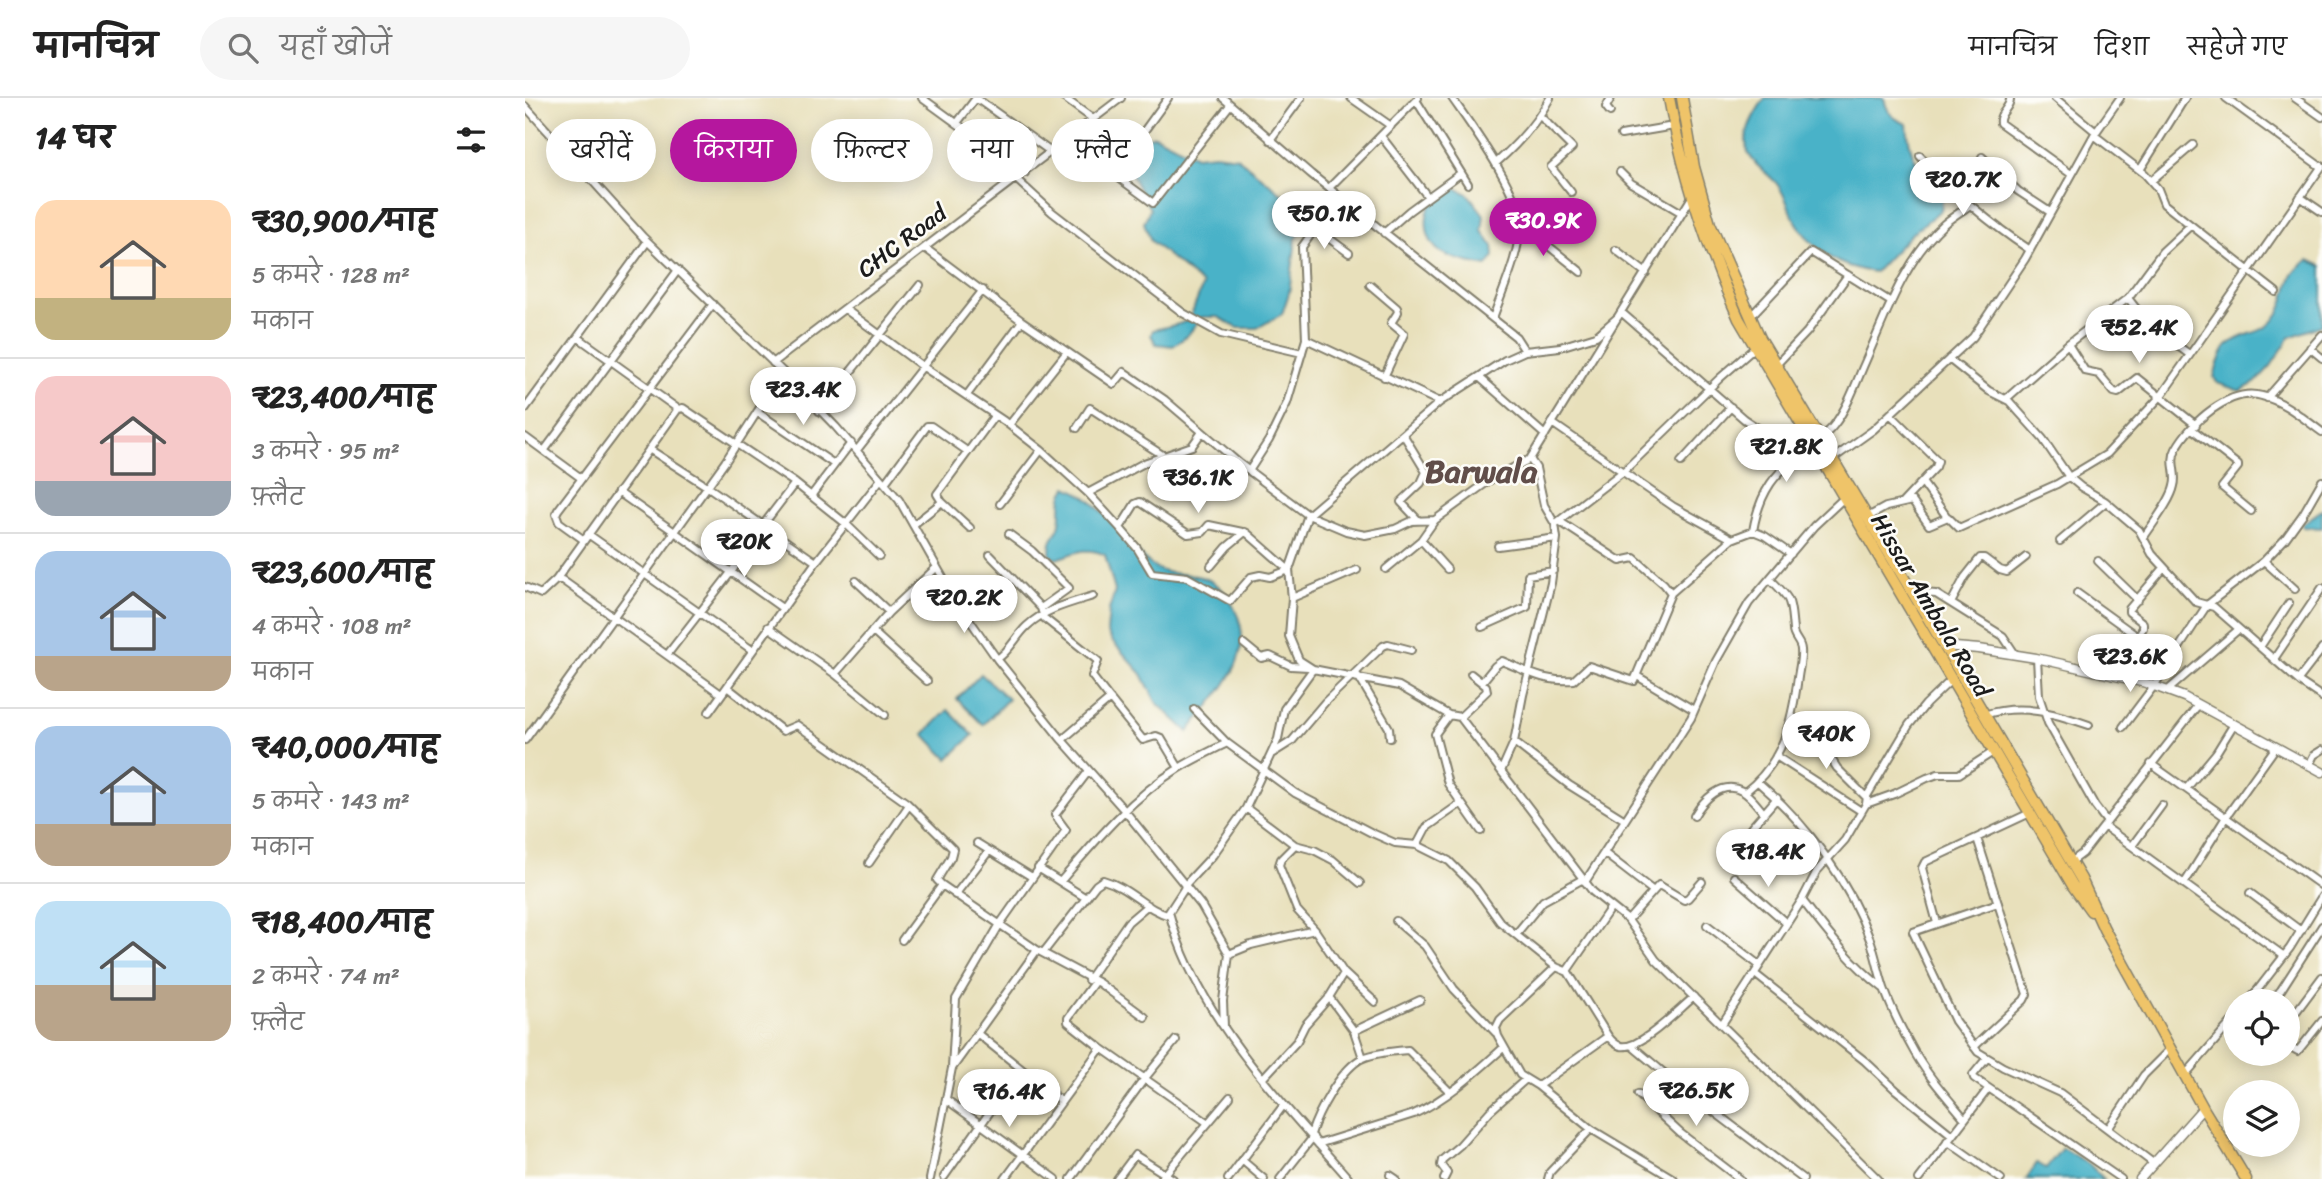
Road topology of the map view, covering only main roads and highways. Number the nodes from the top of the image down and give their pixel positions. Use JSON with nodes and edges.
{"nodes":[{"id":1,"x":1669,"y":98,"type":"edge"},
{"id":2,"x":1682,"y":98,"type":"edge"},
{"id":3,"x":1758,"y":344,"type":"junction"},
{"id":4,"x":1816,"y":442,"type":"junction"},
{"id":5,"x":1862,"y":520,"type":"junction"},
{"id":6,"x":2104,"y":929,"type":"junction"},
{"id":7,"x":2246,"y":1179,"type":"edge"}],
"edges":[{"from":1,"to":3,"type":"main road","name":"Hissar Ambala Road"},
{"from":2,"to":3,"type":"main road","name":"Hissar Ambala Road"},
{"from":3,"to":4,"type":"main road","name":"Hissar Ambala Road"},
{"from":3,"to":4,"type":"main road","name":"Hissar Ambala Road"},
{"from":4,"to":5,"type":"main road","name":"Hissar Ambala Road"},
{"from":5,"to":6,"type":"main road","name":"Hissar Ambala Road"},
{"from":5,"to":6,"type":"main road","name":"Hissar Ambala Road"},
{"from":6,"to":7,"type":"main road","name":"Hissar Ambala Road"}]}
